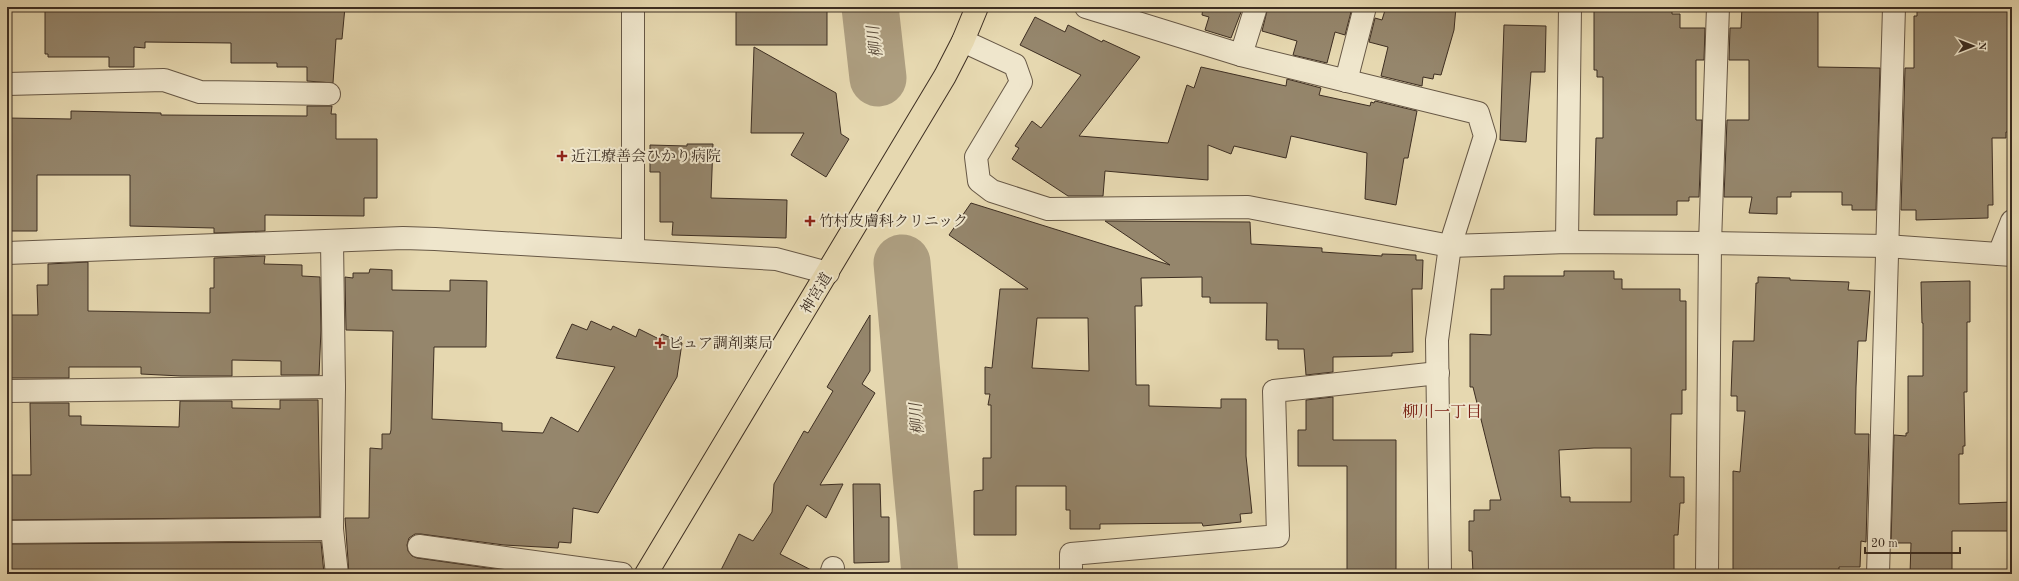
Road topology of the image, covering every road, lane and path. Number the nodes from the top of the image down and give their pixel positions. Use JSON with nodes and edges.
{"nodes":[{"id":1,"x":633,"y":7,"type":"edge"},
{"id":2,"x":977,"y":7,"type":"edge"},
{"id":3,"x":1089,"y":7,"type":"edge"},
{"id":4,"x":1256,"y":7,"type":"edge"},
{"id":5,"x":1365,"y":7,"type":"edge"},
{"id":6,"x":1570,"y":7,"type":"edge"},
{"id":7,"x":1718,"y":7,"type":"edge"},
{"id":8,"x":1894,"y":7,"type":"edge"},
{"id":9,"x":963,"y":41,"type":"junction"},
{"id":10,"x":1241,"y":55,"type":"junction"},
{"id":11,"x":1346,"y":81,"type":"junction"},
{"id":12,"x":7,"y":84,"type":"edge"},
{"id":13,"x":329,"y":94,"type":"dead end"},
{"id":14,"x":2012,"y":221,"type":"edge"},
{"id":15,"x":332,"y":241,"type":"junction"},
{"id":16,"x":1568,"y":242,"type":"junction"},
{"id":17,"x":1710,"y":243,"type":"junction"},
{"id":18,"x":1450,"y":246,"type":"junction"},
{"id":19,"x":1886,"y":246,"type":"junction"},
{"id":20,"x":633,"y":250,"type":"junction"},
{"id":21,"x":7,"y":253,"type":"edge"},
{"id":22,"x":2006,"y":254,"type":"edge"},
{"id":23,"x":828,"y":272,"type":"junction"},
{"id":24,"x":1438,"y":373,"type":"junction"},
{"id":25,"x":334,"y":387,"type":"junction"},
{"id":26,"x":7,"y":391,"type":"edge"},
{"id":27,"x":332,"y":529,"type":"junction"},
{"id":28,"x":7,"y":532,"type":"edge"},
{"id":29,"x":419,"y":546,"type":"dead end"},
{"id":30,"x":337,"y":574,"type":"edge"},
{"id":31,"x":622,"y":574,"type":"edge"},
{"id":32,"x":646,"y":574,"type":"edge"},
{"id":33,"x":1071,"y":574,"type":"edge"},
{"id":34,"x":1440,"y":574,"type":"edge"},
{"id":35,"x":1707,"y":574,"type":"edge"},
{"id":36,"x":1878,"y":574,"type":"edge"}],
"edges":[{"from":1,"to":20,"type":"street"},
{"from":2,"to":9,"type":"main road","name":"神宮道"},
{"from":3,"to":10,"type":"street"},
{"from":4,"to":10,"type":"street"},
{"from":5,"to":11,"type":"street"},
{"from":6,"to":16,"type":"street"},
{"from":7,"to":17,"type":"street"},
{"from":8,"to":19,"type":"street"},
{"from":9,"to":18,"type":"street"},
{"from":9,"to":23,"type":"main road","name":"神宮道"},
{"from":10,"to":11,"type":"street"},
{"from":11,"to":18,"type":"street"},
{"from":12,"to":13,"type":"street"},
{"from":14,"to":22,"type":"street"},
{"from":15,"to":20,"type":"street"},
{"from":15,"to":21,"type":"street"},
{"from":15,"to":25,"type":"street"},
{"from":16,"to":17,"type":"street"},
{"from":16,"to":18,"type":"street"},
{"from":17,"to":19,"type":"street"},
{"from":17,"to":35,"type":"street"},
{"from":18,"to":24,"type":"street"},
{"from":19,"to":22,"type":"street"},
{"from":19,"to":36,"type":"street"},
{"from":20,"to":23,"type":"street"},
{"from":23,"to":32,"type":"main road","name":"神宮道"},
{"from":24,"to":33,"type":"street"},
{"from":24,"to":34,"type":"street"},
{"from":25,"to":26,"type":"street"},
{"from":25,"to":27,"type":"street"},
{"from":27,"to":28,"type":"street"},
{"from":27,"to":30,"type":"street"},
{"from":29,"to":31,"type":"street"}]}
